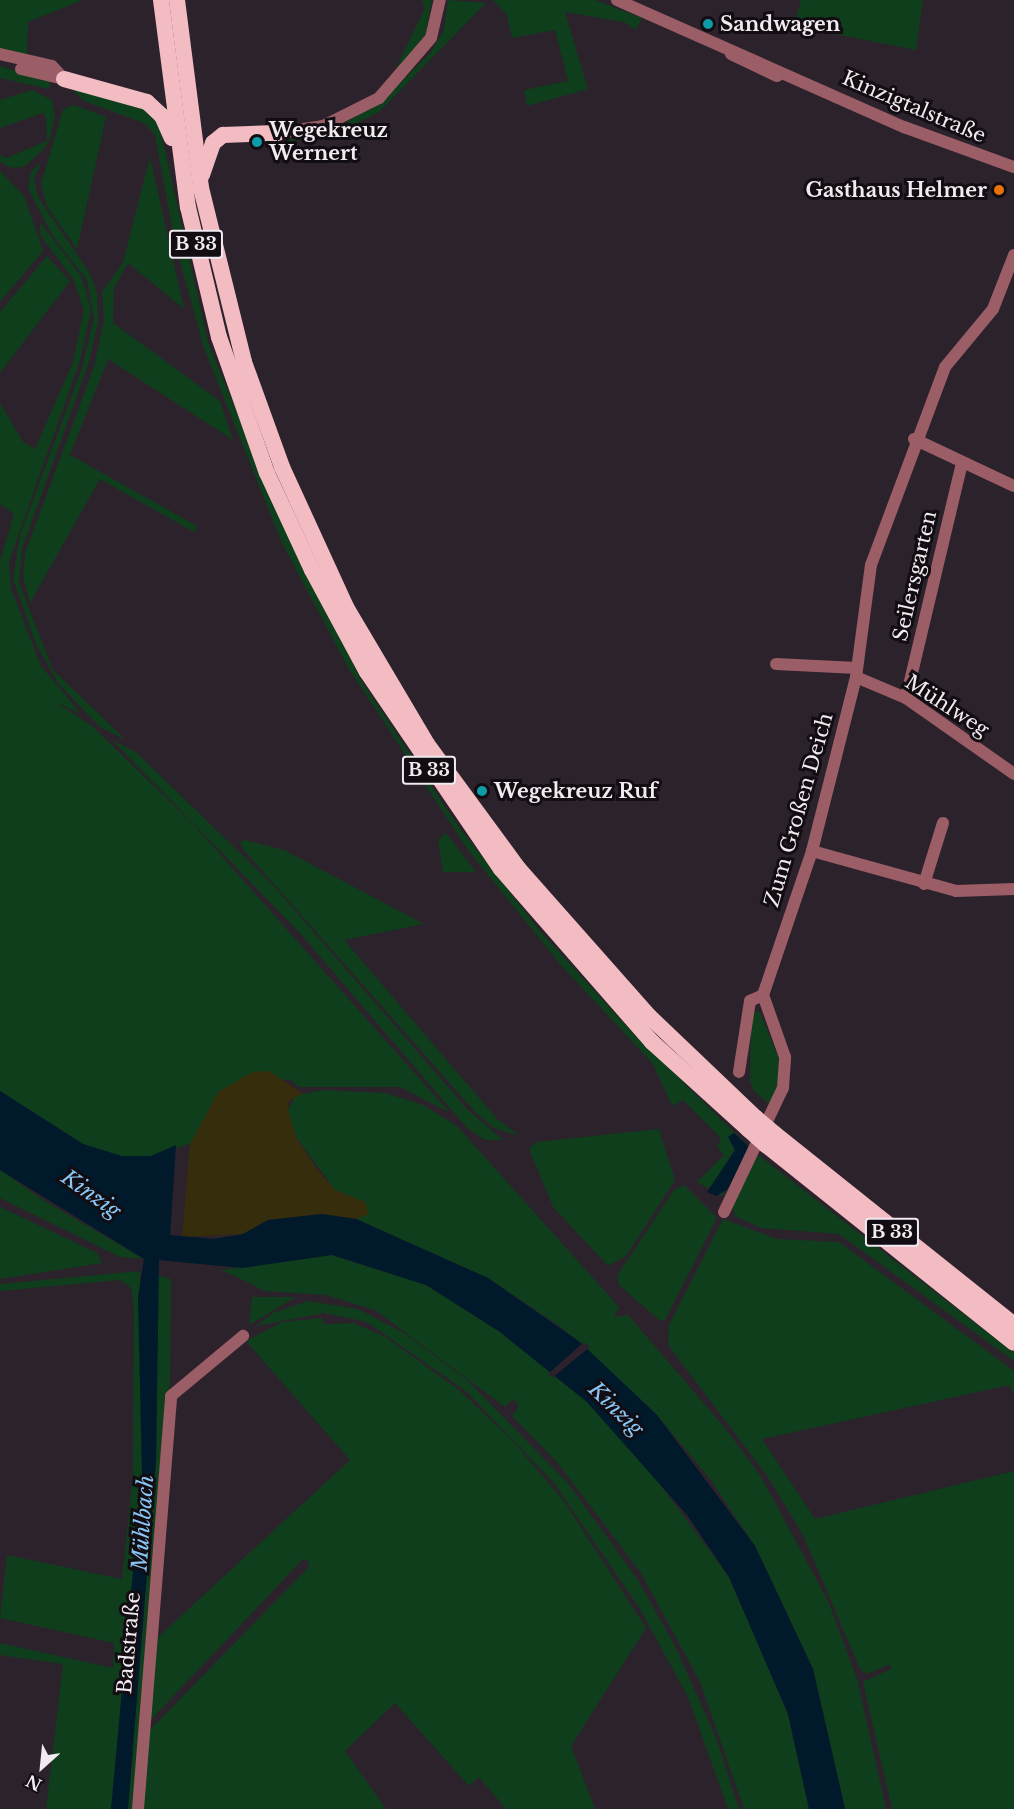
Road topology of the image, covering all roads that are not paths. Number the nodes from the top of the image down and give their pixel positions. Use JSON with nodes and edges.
{"nodes":[{"id":1,"x":161,"y":0,"type":"edge"},
{"id":2,"x":177,"y":0,"type":"edge"},
{"id":3,"x":440,"y":0,"type":"edge"},
{"id":4,"x":617,"y":0,"type":"edge"},
{"id":5,"x":643,"y":5,"type":"edge"},
{"id":6,"x":0,"y":54,"type":"edge"},
{"id":7,"x":0,"y":62,"type":"edge"},
{"id":8,"x":64,"y":79,"type":"junction"},
{"id":9,"x":278,"y":133,"type":"joint"},
{"id":10,"x":178,"y":149,"type":"junction"},
{"id":11,"x":1014,"y":167,"type":"edge"},
{"id":12,"x":201,"y":188,"type":"junction"},
{"id":13,"x":1014,"y":255,"type":"edge"},
{"id":14,"x":914,"y":439,"type":"junction"},
{"id":15,"x":962,"y":463,"type":"junction"},
{"id":16,"x":1014,"y":486,"type":"edge"},
{"id":17,"x":776,"y":664,"type":"dead end"},
{"id":18,"x":856,"y":672,"type":"junction"},
{"id":19,"x":906,"y":698,"type":"junction"},
{"id":20,"x":1014,"y":774,"type":"edge"},
{"id":21,"x":943,"y":823,"type":"dead end"},
{"id":22,"x":812,"y":851,"type":"junction"},
{"id":23,"x":924,"y":884,"type":"junction"},
{"id":24,"x":1014,"y":888,"type":"edge"},
{"id":25,"x":763,"y":995,"type":"junction"},
{"id":26,"x":740,"y":1072,"type":"dead end"},
{"id":27,"x":752,"y":1124,"type":"junction"},
{"id":28,"x":770,"y":1140,"type":"junction"},
{"id":29,"x":724,"y":1212,"type":"dead end"},
{"id":30,"x":1014,"y":1325,"type":"edge"},
{"id":31,"x":243,"y":1336,"type":"dead end"},
{"id":32,"x":1014,"y":1343,"type":"edge"},
{"id":33,"x":138,"y":1809,"type":"edge"}],
"edges":[{"from":1,"to":10,"type":"highway","number":"B 33"},
{"from":2,"to":12,"type":"highway","number":"B 33"},
{"from":3,"to":9,"type":"street"},
{"from":4,"to":5,"type":"street","name":"Kinzigtalstraße"},
{"from":5,"to":11,"type":"street","name":"Kinzigtalstraße"},
{"from":6,"to":8,"type":"street"},
{"from":7,"to":8,"type":"street"},
{"from":8,"to":10,"type":"highway","number":"B 33"},
{"from":9,"to":12,"type":"highway"},
{"from":10,"to":27,"type":"highway","number":"B 33"},
{"from":12,"to":27,"type":"highway","number":"B 33"},
{"from":13,"to":14,"type":"street","name":"Zum Großen Deich"},
{"from":14,"to":15,"type":"street"},
{"from":14,"to":18,"type":"street","name":"Zum Großen Deich"},
{"from":15,"to":16,"type":"street"},
{"from":15,"to":19,"type":"street","name":"Seilersgarten"},
{"from":17,"to":18,"type":"street"},
{"from":18,"to":19,"type":"street","name":"Mühlweg"},
{"from":18,"to":22,"type":"street","name":"Zum Großen Deich"},
{"from":19,"to":20,"type":"street","name":"Mühlweg"},
{"from":21,"to":23,"type":"street"},
{"from":22,"to":23,"type":"street"},
{"from":22,"to":25,"type":"street","name":"Zum Großen Deich"},
{"from":23,"to":24,"type":"street"},
{"from":25,"to":26,"type":"street","name":"Zum Großen Deich"},
{"from":25,"to":29,"type":"street"},
{"from":27,"to":28,"type":"highway","number":"B 33","bridge":true},
{"from":28,"to":30,"type":"highway","number":"B 33"},
{"from":28,"to":32,"type":"highway","number":"B 33"},
{"from":31,"to":33,"type":"street","name":"Badstraße"}]}
